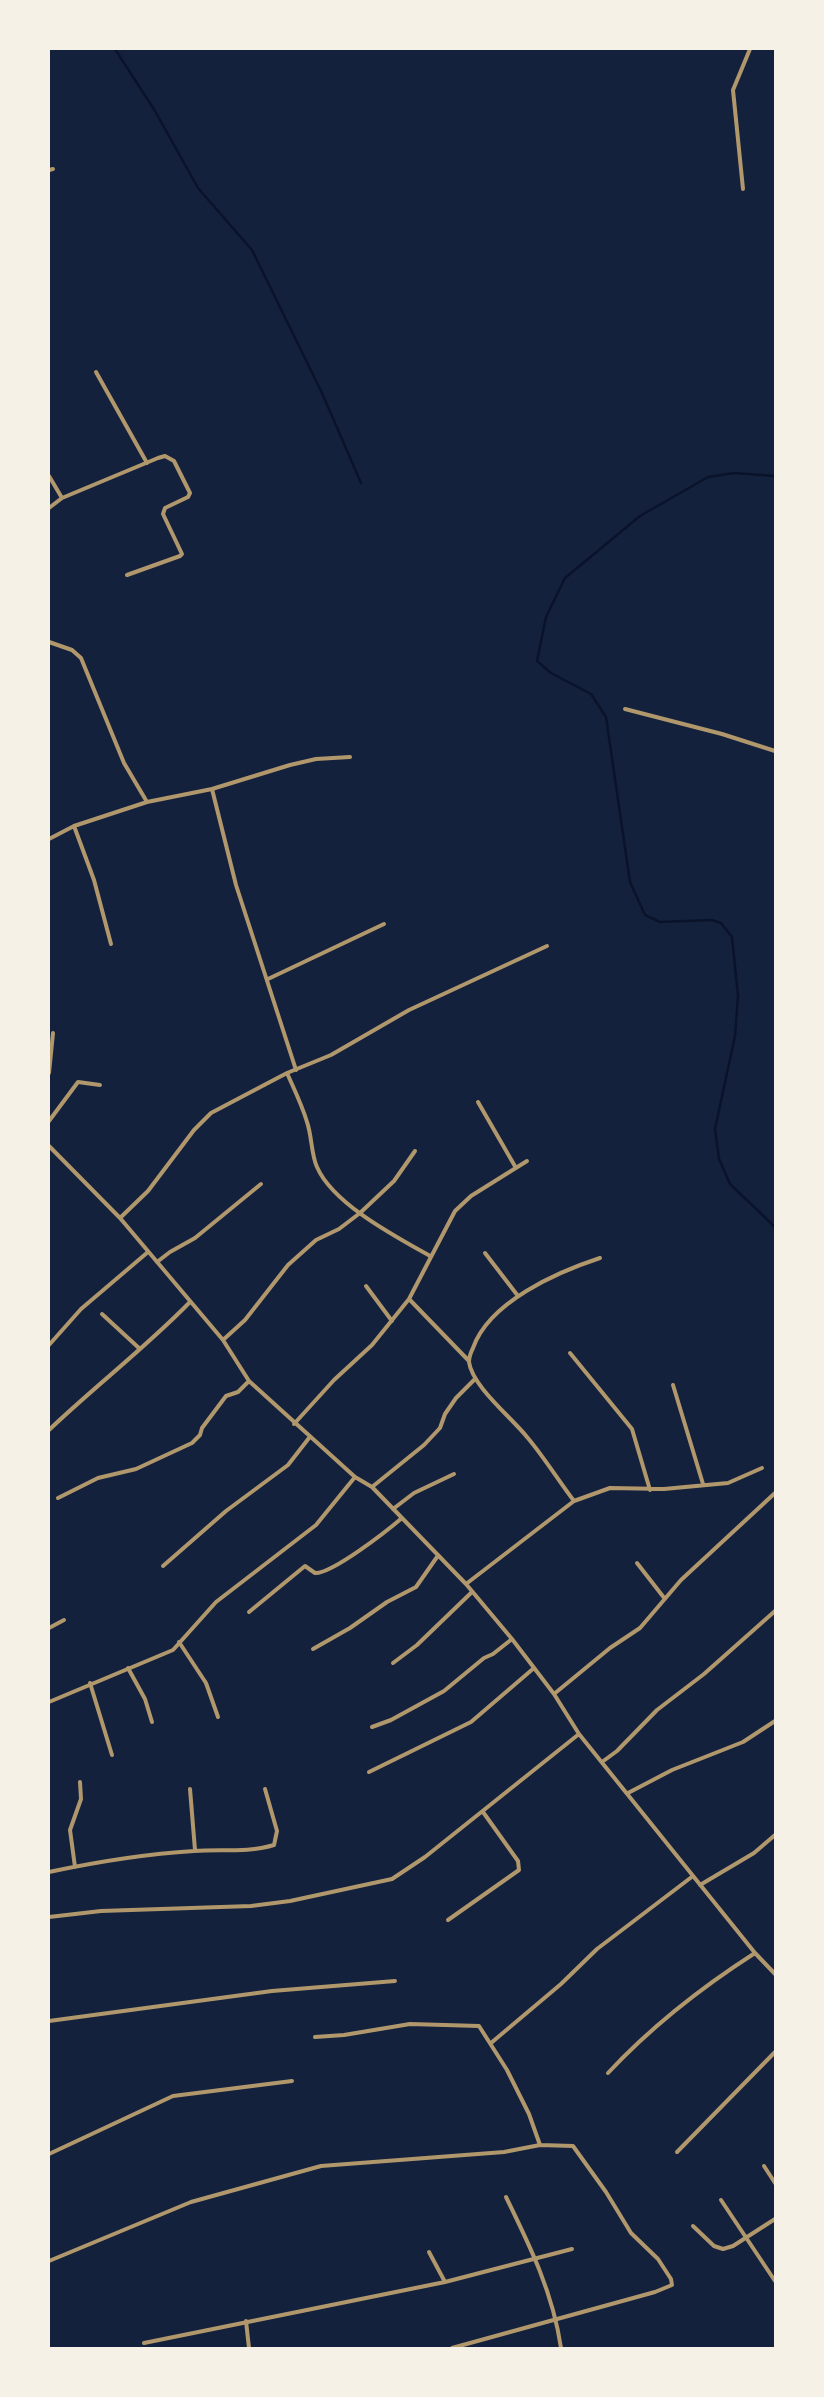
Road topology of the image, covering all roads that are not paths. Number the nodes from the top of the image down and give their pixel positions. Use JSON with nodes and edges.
{"nodes":[{"id":1,"x":750,"y":49,"type":"edge"},
{"id":2,"x":743,"y":189,"type":"dead end"},
{"id":3,"x":96,"y":372,"type":"dead end"},
{"id":4,"x":147,"y":463,"type":"junction"},
{"id":5,"x":49,"y":476,"type":"edge"},
{"id":6,"x":62,"y":498,"type":"junction"},
{"id":7,"x":49,"y":508,"type":"edge"},
{"id":8,"x":127,"y":575,"type":"dead end"},
{"id":9,"x":49,"y":642,"type":"edge"},
{"id":10,"x":625,"y":709,"type":"dead end"},
{"id":11,"x":775,"y":752,"type":"edge"},
{"id":12,"x":350,"y":757,"type":"dead end"},
{"id":13,"x":212,"y":789,"type":"junction"},
{"id":14,"x":147,"y":802,"type":"junction"},
{"id":15,"x":74,"y":826,"type":"junction"},
{"id":16,"x":49,"y":839,"type":"edge"},
{"id":17,"x":384,"y":924,"type":"dead end"},
{"id":18,"x":111,"y":944,"type":"dead end"},
{"id":19,"x":548,"y":946,"type":"dead end"},
{"id":20,"x":268,"y":980,"type":"junction"},
{"id":21,"x":53,"y":1033,"type":"dead end"},
{"id":22,"x":296,"y":1070,"type":"junction"},
{"id":23,"x":287,"y":1072,"type":"junction"},
{"id":24,"x":49,"y":1073,"type":"edge"},
{"id":25,"x":100,"y":1085,"type":"dead end"},
{"id":26,"x":478,"y":1102,"type":"dead end"},
{"id":27,"x":49,"y":1121,"type":"edge"},
{"id":28,"x":49,"y":1146,"type":"edge"},
{"id":29,"x":415,"y":1151,"type":"dead end"},
{"id":30,"x":527,"y":1161,"type":"dead end"},
{"id":31,"x":516,"y":1168,"type":"junction"},
{"id":32,"x":261,"y":1184,"type":"dead end"},
{"id":33,"x":360,"y":1213,"type":"junction"},
{"id":34,"x":120,"y":1218,"type":"junction"},
{"id":35,"x":148,"y":1252,"type":"junction"},
{"id":36,"x":486,"y":1254,"type":"dead end"},
{"id":37,"x":430,"y":1256,"type":"junction"},
{"id":38,"x":600,"y":1258,"type":"dead end"},
{"id":39,"x":157,"y":1262,"type":"junction"},
{"id":40,"x":366,"y":1286,"type":"dead end"},
{"id":41,"x":518,"y":1296,"type":"junction"},
{"id":42,"x":409,"y":1299,"type":"junction"},
{"id":43,"x":189,"y":1303,"type":"junction"},
{"id":44,"x":102,"y":1314,"type":"dead end"},
{"id":45,"x":392,"y":1321,"type":"junction"},
{"id":46,"x":223,"y":1340,"type":"junction"},
{"id":47,"x":49,"y":1344,"type":"edge"},
{"id":48,"x":140,"y":1349,"type":"junction"},
{"id":49,"x":570,"y":1353,"type":"dead end"},
{"id":50,"x":469,"y":1361,"type":"junction"},
{"id":51,"x":475,"y":1379,"type":"junction"},
{"id":52,"x":249,"y":1381,"type":"junction"},
{"id":53,"x":673,"y":1385,"type":"dead end"},
{"id":54,"x":294,"y":1424,"type":"junction"},
{"id":55,"x":49,"y":1430,"type":"edge"},
{"id":56,"x":309,"y":1438,"type":"junction"},
{"id":57,"x":762,"y":1468,"type":"dead end"},
{"id":58,"x":454,"y":1474,"type":"dead end"},
{"id":59,"x":355,"y":1478,"type":"junction"},
{"id":60,"x":703,"y":1484,"type":"junction"},
{"id":61,"x":372,"y":1487,"type":"junction"},
{"id":62,"x":650,"y":1490,"type":"junction"},
{"id":63,"x":775,"y":1493,"type":"edge"},
{"id":64,"x":58,"y":1498,"type":"dead end"},
{"id":65,"x":574,"y":1501,"type":"junction"},
{"id":66,"x":393,"y":1509,"type":"junction"},
{"id":67,"x":402,"y":1518,"type":"junction"},
{"id":68,"x":437,"y":1557,"type":"junction"},
{"id":69,"x":637,"y":1563,"type":"dead end"},
{"id":70,"x":163,"y":1566,"type":"dead end"},
{"id":71,"x":466,"y":1584,"type":"junction"},
{"id":72,"x":472,"y":1592,"type":"junction"},
{"id":73,"x":665,"y":1599,"type":"junction"},
{"id":74,"x":775,"y":1611,"type":"edge"},
{"id":75,"x":249,"y":1612,"type":"dead end"},
{"id":76,"x":64,"y":1620,"type":"dead end"},
{"id":77,"x":49,"y":1628,"type":"edge"},
{"id":78,"x":512,"y":1640,"type":"junction"},
{"id":79,"x":179,"y":1642,"type":"junction"},
{"id":80,"x":314,"y":1649,"type":"dead end"},
{"id":81,"x":394,"y":1664,"type":"dead end"},
{"id":82,"x":128,"y":1668,"type":"junction"},
{"id":83,"x":534,"y":1668,"type":"junction"},
{"id":84,"x":90,"y":1683,"type":"junction"},
{"id":85,"x":554,"y":1694,"type":"junction"},
{"id":86,"x":49,"y":1702,"type":"edge"},
{"id":87,"x":218,"y":1717,"type":"dead end"},
{"id":88,"x":775,"y":1721,"type":"edge"},
{"id":89,"x":152,"y":1722,"type":"dead end"},
{"id":90,"x":372,"y":1727,"type":"dead end"},
{"id":91,"x":579,"y":1734,"type":"junction"},
{"id":92,"x":112,"y":1755,"type":"dead end"},
{"id":93,"x":602,"y":1762,"type":"junction"},
{"id":94,"x":369,"y":1772,"type":"dead end"},
{"id":95,"x":80,"y":1782,"type":"dead end"},
{"id":96,"x":190,"y":1789,"type":"dead end"},
{"id":97,"x":265,"y":1789,"type":"dead end"},
{"id":98,"x":628,"y":1793,"type":"junction"},
{"id":99,"x":483,"y":1812,"type":"junction"},
{"id":100,"x":775,"y":1835,"type":"edge"},
{"id":101,"x":195,"y":1850,"type":"junction"},
{"id":102,"x":75,"y":1867,"type":"junction"},
{"id":103,"x":49,"y":1872,"type":"edge"},
{"id":104,"x":693,"y":1876,"type":"junction"},
{"id":105,"x":700,"y":1885,"type":"junction"},
{"id":106,"x":49,"y":1918,"type":"edge"},
{"id":107,"x":448,"y":1920,"type":"dead end"},
{"id":108,"x":755,"y":1953,"type":"junction"},
{"id":109,"x":775,"y":1974,"type":"edge"},
{"id":110,"x":395,"y":1981,"type":"dead end"},
{"id":111,"x":49,"y":2021,"type":"edge"},
{"id":112,"x":315,"y":2037,"type":"dead end"},
{"id":113,"x":491,"y":2043,"type":"junction"},
{"id":114,"x":775,"y":2052,"type":"edge"},
{"id":115,"x":608,"y":2073,"type":"dead end"},
{"id":116,"x":292,"y":2081,"type":"dead end"},
{"id":117,"x":540,"y":2145,"type":"junction"},
{"id":118,"x":677,"y":2152,"type":"dead end"},
{"id":119,"x":49,"y":2154,"type":"edge"},
{"id":120,"x":764,"y":2166,"type":"dead end"},
{"id":121,"x":775,"y":2183,"type":"edge"},
{"id":122,"x":506,"y":2197,"type":"dead end"},
{"id":123,"x":720,"y":2200,"type":"dead end"},
{"id":124,"x":775,"y":2219,"type":"edge"},
{"id":125,"x":692,"y":2226,"type":"dead end"},
{"id":126,"x":746,"y":2238,"type":"junction"},
{"id":127,"x":572,"y":2249,"type":"dead end"},
{"id":128,"x":429,"y":2252,"type":"dead end"},
{"id":129,"x":536,"y":2258,"type":"junction"},
{"id":130,"x":49,"y":2261,"type":"edge"},
{"id":131,"x":775,"y":2281,"type":"edge"},
{"id":132,"x":445,"y":2282,"type":"junction"},
{"id":133,"x":557,"y":2318,"type":"junction"},
{"id":134,"x":246,"y":2321,"type":"junction"},
{"id":135,"x":144,"y":2343,"type":"dead end"},
{"id":136,"x":250,"y":2348,"type":"edge"},
{"id":137,"x":452,"y":2348,"type":"edge"},
{"id":138,"x":561,"y":2348,"type":"edge"}],
"edges":[{"from":1,"to":2,"type":"street"},
{"from":3,"to":4,"type":"street"},
{"from":4,"to":6,"type":"street"},
{"from":4,"to":8,"type":"street"},
{"from":5,"to":6,"type":"street"},
{"from":6,"to":7,"type":"street"},
{"from":9,"to":14,"type":"street"},
{"from":10,"to":11,"type":"street"},
{"from":12,"to":13,"type":"street"},
{"from":13,"to":14,"type":"street"},
{"from":13,"to":20,"type":"street"},
{"from":14,"to":15,"type":"street"},
{"from":15,"to":16,"type":"street"},
{"from":15,"to":18,"type":"street"},
{"from":17,"to":20,"type":"street"},
{"from":19,"to":22,"type":"street"},
{"from":20,"to":22,"type":"street"},
{"from":21,"to":24,"type":"street"},
{"from":22,"to":23,"type":"street"},
{"from":23,"to":33,"type":"street"},
{"from":23,"to":34,"type":"street"},
{"from":25,"to":27,"type":"street"},
{"from":26,"to":31,"type":"street"},
{"from":28,"to":34,"type":"street"},
{"from":29,"to":33,"type":"street"},
{"from":30,"to":31,"type":"street"},
{"from":31,"to":37,"type":"street"},
{"from":32,"to":39,"type":"street"},
{"from":33,"to":37,"type":"street"},
{"from":33,"to":46,"type":"street"},
{"from":34,"to":35,"type":"street"},
{"from":35,"to":39,"type":"street"},
{"from":35,"to":47,"type":"street"},
{"from":36,"to":41,"type":"street"},
{"from":37,"to":42,"type":"street"},
{"from":38,"to":41,"type":"street"},
{"from":39,"to":43,"type":"street"},
{"from":40,"to":45,"type":"street"},
{"from":41,"to":50,"type":"street"},
{"from":42,"to":45,"type":"street"},
{"from":42,"to":50,"type":"street"},
{"from":43,"to":46,"type":"street"},
{"from":43,"to":48,"type":"street"},
{"from":44,"to":48,"type":"street"},
{"from":45,"to":54,"type":"street"},
{"from":46,"to":52,"type":"street"},
{"from":48,"to":55,"type":"street"},
{"from":49,"to":62,"type":"street"},
{"from":50,"to":51,"type":"street"},
{"from":51,"to":61,"type":"street"},
{"from":51,"to":65,"type":"street"},
{"from":52,"to":54,"type":"street"},
{"from":52,"to":64,"type":"street"},
{"from":53,"to":60,"type":"street"},
{"from":54,"to":56,"type":"street"},
{"from":56,"to":59,"type":"street"},
{"from":56,"to":70,"type":"street"},
{"from":57,"to":60,"type":"street"},
{"from":58,"to":66,"type":"street"},
{"from":59,"to":61,"type":"street"},
{"from":59,"to":79,"type":"street"},
{"from":60,"to":62,"type":"street"},
{"from":61,"to":66,"type":"street"},
{"from":62,"to":65,"type":"street"},
{"from":63,"to":73,"type":"street"},
{"from":65,"to":71,"type":"street"},
{"from":66,"to":67,"type":"street"},
{"from":67,"to":68,"type":"street"},
{"from":67,"to":75,"type":"street"},
{"from":68,"to":71,"type":"street"},
{"from":68,"to":80,"type":"street"},
{"from":69,"to":73,"type":"street"},
{"from":71,"to":72,"type":"street"},
{"from":72,"to":78,"type":"street"},
{"from":72,"to":81,"type":"street"},
{"from":73,"to":85,"type":"street"},
{"from":74,"to":93,"type":"street"},
{"from":76,"to":77,"type":"street"},
{"from":78,"to":83,"type":"street"},
{"from":78,"to":90,"type":"street"},
{"from":79,"to":82,"type":"street"},
{"from":79,"to":87,"type":"street"},
{"from":82,"to":84,"type":"street"},
{"from":82,"to":89,"type":"street"},
{"from":83,"to":85,"type":"street"},
{"from":83,"to":94,"type":"street"},
{"from":84,"to":86,"type":"street"},
{"from":84,"to":92,"type":"street"},
{"from":85,"to":91,"type":"street"},
{"from":88,"to":98,"type":"street"},
{"from":91,"to":93,"type":"street"},
{"from":91,"to":99,"type":"street"},
{"from":93,"to":98,"type":"street"},
{"from":95,"to":102,"type":"street"},
{"from":96,"to":101,"type":"street"},
{"from":97,"to":101,"type":"street"},
{"from":98,"to":104,"type":"street"},
{"from":99,"to":106,"type":"street"},
{"from":99,"to":107,"type":"street"},
{"from":100,"to":105,"type":"street"},
{"from":101,"to":102,"type":"street"},
{"from":102,"to":103,"type":"street"},
{"from":104,"to":105,"type":"street"},
{"from":104,"to":113,"type":"street"},
{"from":105,"to":108,"type":"street"},
{"from":108,"to":109,"type":"street"},
{"from":108,"to":115,"type":"street"},
{"from":110,"to":111,"type":"street"},
{"from":112,"to":113,"type":"street"},
{"from":113,"to":117,"type":"street"},
{"from":114,"to":118,"type":"street"},
{"from":116,"to":119,"type":"street"},
{"from":117,"to":130,"type":"street"},
{"from":117,"to":133,"type":"street"},
{"from":120,"to":121,"type":"street"},
{"from":122,"to":129,"type":"street"},
{"from":123,"to":126,"type":"street"},
{"from":124,"to":126,"type":"street"},
{"from":125,"to":126,"type":"street"},
{"from":126,"to":131,"type":"street"},
{"from":127,"to":129,"type":"street"},
{"from":128,"to":132,"type":"street"},
{"from":129,"to":132,"type":"street"},
{"from":129,"to":133,"type":"street"},
{"from":132,"to":134,"type":"street"},
{"from":133,"to":137,"type":"street"},
{"from":133,"to":138,"type":"street"},
{"from":134,"to":135,"type":"street"},
{"from":134,"to":136,"type":"street"}]}
